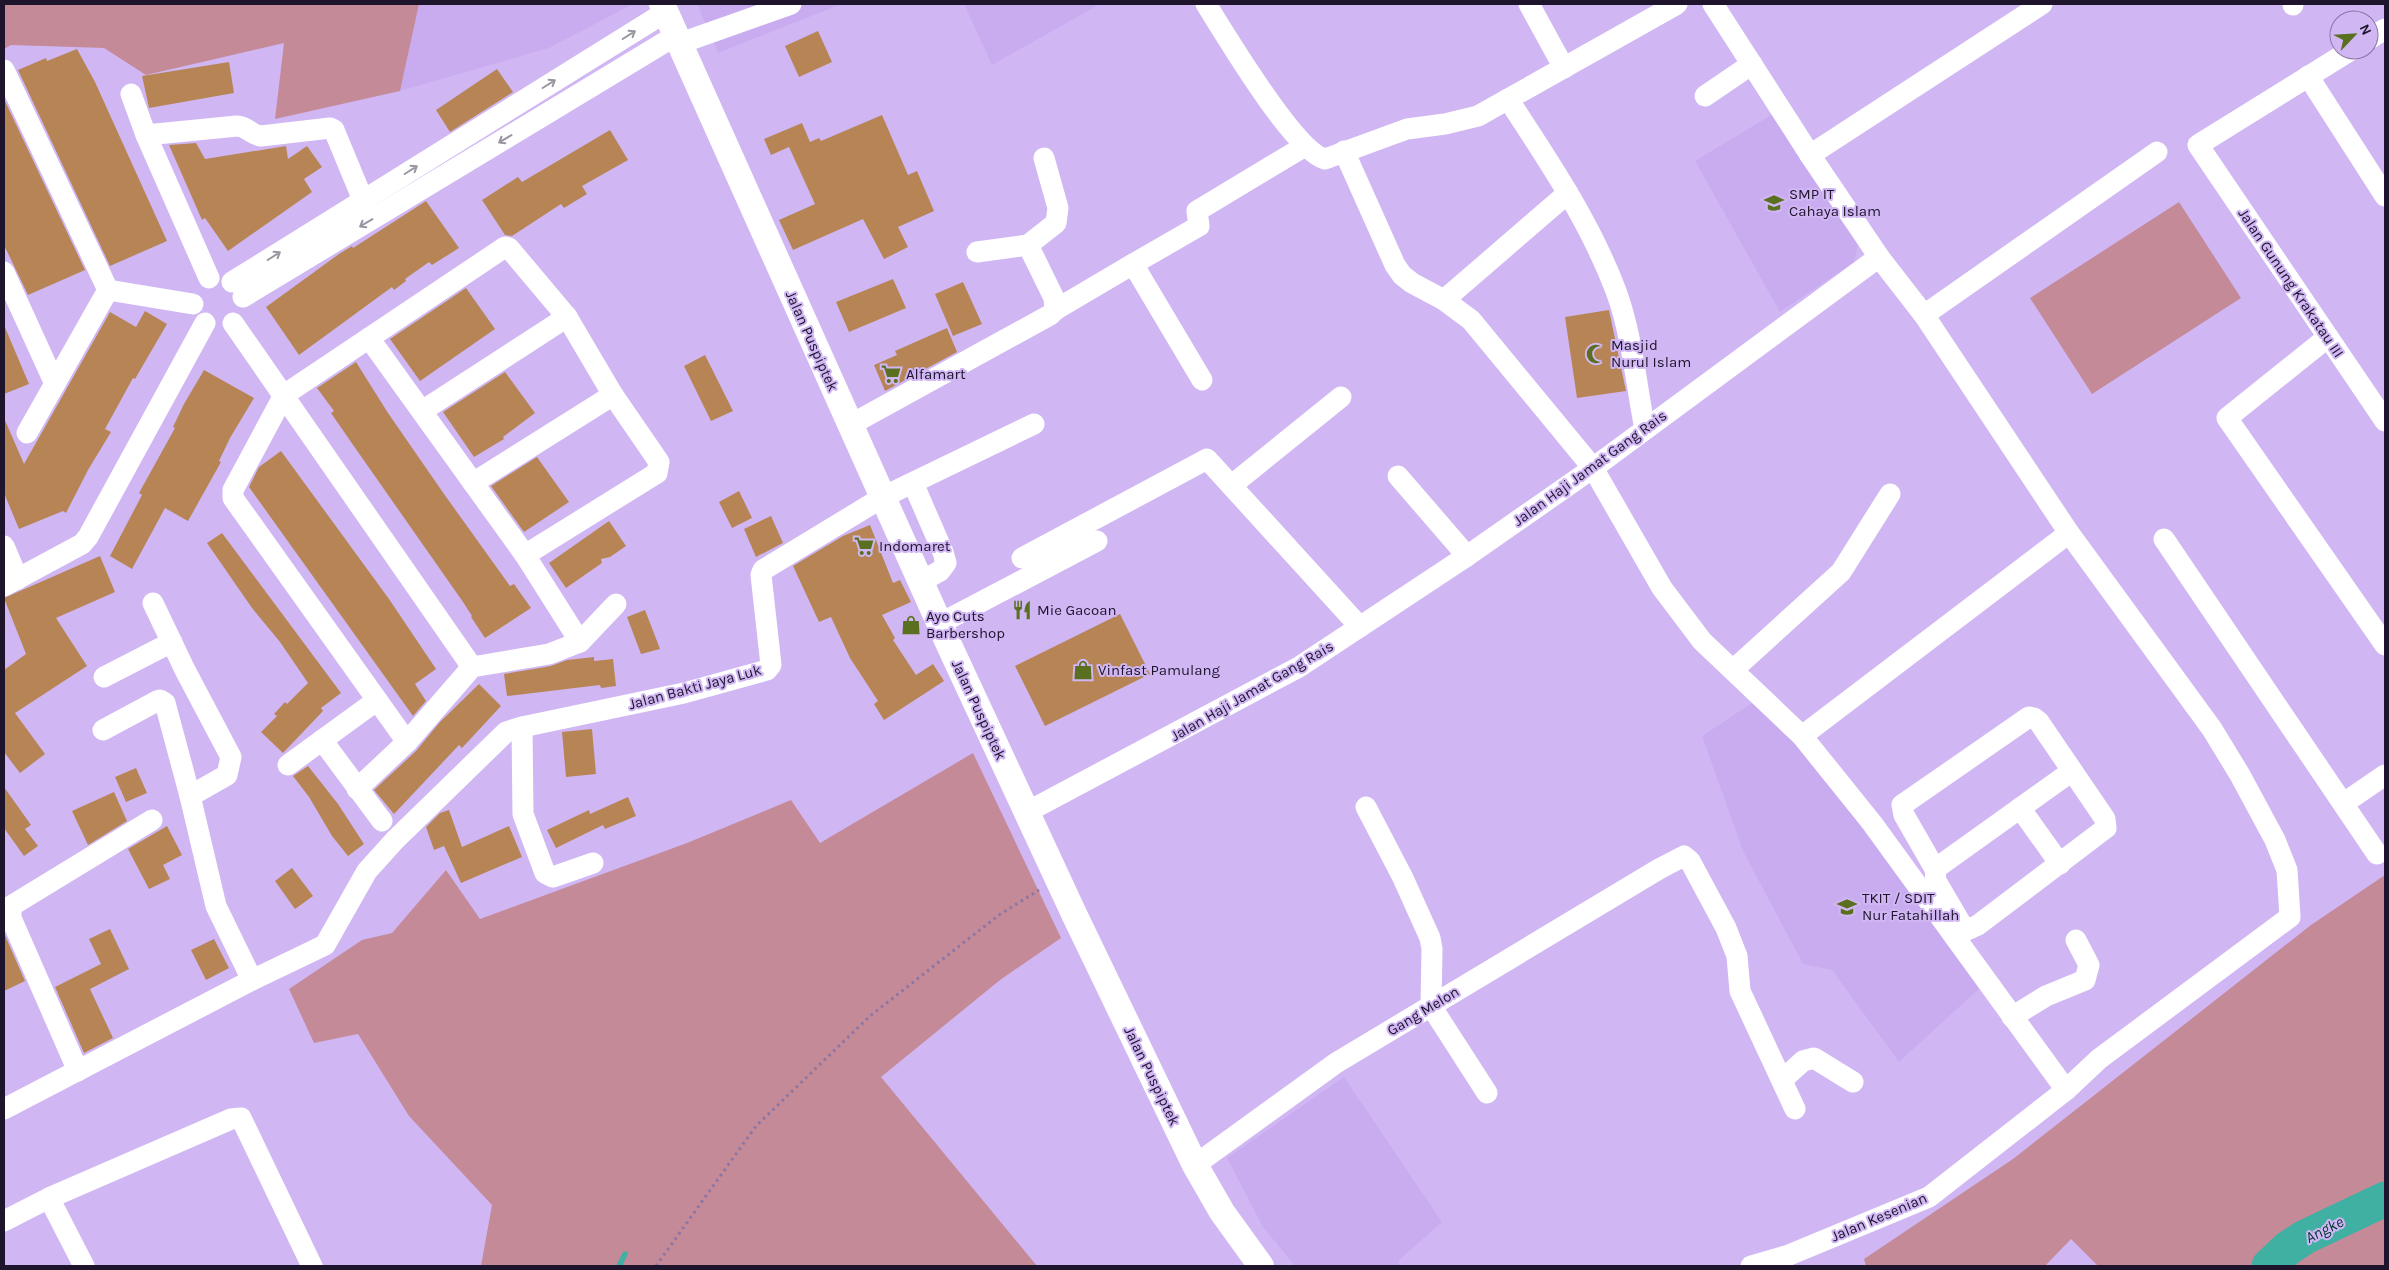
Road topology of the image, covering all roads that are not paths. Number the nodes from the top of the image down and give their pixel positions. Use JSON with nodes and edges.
{"nodes":[{"id":1,"x":791,"y":4,"type":"edge"},
{"id":2,"x":1206,"y":4,"type":"edge"},
{"id":3,"x":1529,"y":4,"type":"edge"},
{"id":4,"x":1678,"y":4,"type":"edge"},
{"id":5,"x":1713,"y":4,"type":"edge"},
{"id":6,"x":2042,"y":4,"type":"edge"},
{"id":7,"x":670,"y":24,"type":"edge"},
{"id":8,"x":2334,"y":60,"type":"edge"},
{"id":9,"x":1752,"y":64,"type":"junction"},
{"id":10,"x":1564,"y":68,"type":"junction"},
{"id":11,"x":4,"y":70,"type":"edge"},
{"id":12,"x":2308,"y":76,"type":"junction"},
{"id":13,"x":131,"y":94,"type":"dead end"},
{"id":14,"x":1705,"y":96,"type":"dead end"},
{"id":15,"x":1508,"y":99,"type":"junction"},
{"id":16,"x":146,"y":135,"type":"junction"},
{"id":17,"x":462,"y":138,"type":"junction"},
{"id":18,"x":1306,"y":146,"type":"junction"},
{"id":19,"x":1344,"y":151,"type":"junction"},
{"id":20,"x":2157,"y":152,"type":"dead end"},
{"id":21,"x":1810,"y":155,"type":"junction"},
{"id":22,"x":475,"y":156,"type":"junction"},
{"id":23,"x":1044,"y":158,"type":"dead end"},
{"id":24,"x":1568,"y":193,"type":"junction"},
{"id":25,"x":2385,"y":196,"type":"edge"},
{"id":26,"x":363,"y":200,"type":"junction"},
{"id":27,"x":1028,"y":245,"type":"junction"},
{"id":28,"x":978,"y":252,"type":"dead end"},
{"id":29,"x":1879,"y":257,"type":"junction"},
{"id":30,"x":1134,"y":264,"type":"junction"},
{"id":31,"x":4,"y":272,"type":"edge"},
{"id":32,"x":209,"y":278,"type":"junction"},
{"id":33,"x":238,"y":289,"type":"junction"},
{"id":34,"x":108,"y":290,"type":"junction"},
{"id":35,"x":1444,"y":300,"type":"junction"},
{"id":36,"x":193,"y":304,"type":"junction"},
{"id":37,"x":1055,"y":310,"type":"junction"},
{"id":38,"x":1924,"y":315,"type":"junction"},
{"id":39,"x":567,"y":317,"type":"junction"},
{"id":40,"x":205,"y":323,"type":"junction"},
{"id":41,"x":233,"y":323,"type":"junction"},
{"id":42,"x":2328,"y":337,"type":"junction"},
{"id":43,"x":369,"y":338,"type":"junction"},
{"id":44,"x":1202,"y":380,"type":"dead end"},
{"id":45,"x":55,"y":384,"type":"junction"},
{"id":46,"x":284,"y":395,"type":"junction"},
{"id":47,"x":613,"y":395,"type":"junction"},
{"id":48,"x":1341,"y":396,"type":"dead end"},
{"id":49,"x":422,"y":411,"type":"junction"},
{"id":50,"x":2385,"y":421,"type":"edge"},
{"id":51,"x":850,"y":424,"type":"junction"},
{"id":52,"x":1034,"y":424,"type":"dead end"},
{"id":53,"x":1645,"y":429,"type":"junction"},
{"id":54,"x":27,"y":433,"type":"dead end"},
{"id":55,"x":1593,"y":468,"type":"junction"},
{"id":56,"x":1398,"y":476,"type":"dead end"},
{"id":57,"x":473,"y":483,"type":"junction"},
{"id":58,"x":913,"y":483,"type":"junction"},
{"id":59,"x":1232,"y":485,"type":"junction"},
{"id":60,"x":1890,"y":494,"type":"dead end"},
{"id":61,"x":883,"y":497,"type":"junction"},
{"id":62,"x":2069,"y":533,"type":"junction"},
{"id":63,"x":2164,"y":539,"type":"dead end"},
{"id":64,"x":1097,"y":541,"type":"dead end"},
{"id":65,"x":4,"y":546,"type":"edge"},
{"id":66,"x":525,"y":555,"type":"junction"},
{"id":67,"x":1467,"y":556,"type":"junction"},
{"id":68,"x":1022,"y":558,"type":"dead end"},
{"id":69,"x":11,"y":582,"type":"edge"},
{"id":70,"x":920,"y":582,"type":"junction"},
{"id":71,"x":153,"y":603,"type":"dead end"},
{"id":72,"x":616,"y":604,"type":"dead end"},
{"id":73,"x":940,"y":624,"type":"junction"},
{"id":74,"x":1360,"y":627,"type":"junction"},
{"id":75,"x":172,"y":642,"type":"junction"},
{"id":76,"x":580,"y":642,"type":"junction"},
{"id":77,"x":2385,"y":644,"type":"edge"},
{"id":78,"x":472,"y":667,"type":"junction"},
{"id":79,"x":1733,"y":670,"type":"junction"},
{"id":80,"x":104,"y":677,"type":"dead end"},
{"id":81,"x":376,"y":700,"type":"junction"},
{"id":82,"x":522,"y":727,"type":"junction"},
{"id":83,"x":103,"y":730,"type":"dead end"},
{"id":84,"x":1802,"y":736,"type":"junction"},
{"id":85,"x":322,"y":740,"type":"junction"},
{"id":86,"x":407,"y":742,"type":"junction"},
{"id":87,"x":288,"y":765,"type":"dead end"},
{"id":88,"x":2072,"y":771,"type":"junction"},
{"id":89,"x":2385,"y":775,"type":"edge"},
{"id":90,"x":357,"y":789,"type":"junction"},
{"id":91,"x":190,"y":796,"type":"junction"},
{"id":92,"x":2344,"y":803,"type":"junction"},
{"id":93,"x":1366,"y":807,"type":"dead end"},
{"id":94,"x":2020,"y":808,"type":"junction"},
{"id":95,"x":1027,"y":812,"type":"junction"},
{"id":96,"x":152,"y":820,"type":"dead end"},
{"id":97,"x":382,"y":821,"type":"dead end"},
{"id":98,"x":1917,"y":839,"type":"junction"},
{"id":99,"x":2377,"y":854,"type":"dead end"},
{"id":100,"x":1894,"y":855,"type":"junction"},
{"id":101,"x":593,"y":863,"type":"dead end"},
{"id":102,"x":2060,"y":864,"type":"junction"},
{"id":103,"x":1935,"y":869,"type":"junction"},
{"id":104,"x":2076,"y":940,"type":"dead end"},
{"id":105,"x":252,"y":980,"type":"junction"},
{"id":106,"x":1431,"y":1006,"type":"junction"},
{"id":107,"x":2012,"y":1017,"type":"junction"},
{"id":108,"x":78,"y":1071,"type":"junction"},
{"id":109,"x":1782,"y":1080,"type":"junction"},
{"id":110,"x":1853,"y":1082,"type":"dead end"},
{"id":111,"x":2066,"y":1090,"type":"junction"},
{"id":112,"x":1487,"y":1093,"type":"dead end"},
{"id":113,"x":4,"y":1109,"type":"edge"},
{"id":114,"x":1795,"y":1109,"type":"dead end"},
{"id":115,"x":1195,"y":1165,"type":"junction"},
{"id":116,"x":49,"y":1198,"type":"junction"},
{"id":117,"x":4,"y":1221,"type":"edge"},
{"id":118,"x":84,"y":1266,"type":"edge"},
{"id":119,"x":312,"y":1266,"type":"edge"},
{"id":120,"x":1260,"y":1266,"type":"edge"},
{"id":121,"x":1751,"y":1266,"type":"edge"}],
"edges":[{"from":1,"to":7,"type":"street"},
{"from":2,"to":18,"type":"street"},
{"from":3,"to":10,"type":"street"},
{"from":4,"to":10,"type":"street"},
{"from":5,"to":9,"type":"street"},
{"from":6,"to":21,"type":"street"},
{"from":17,"to":7,"type":"street","one_way":true},
{"from":7,"to":22,"type":"street","one_way":true},
{"from":7,"to":51,"type":"main road","name":"Jalan Puspiptek"},
{"from":8,"to":12,"type":"street"},
{"from":9,"to":14,"type":"street"},
{"from":9,"to":21,"type":"street"},
{"from":10,"to":15,"type":"street"},
{"from":11,"to":34,"type":"street"},
{"from":12,"to":25,"type":"street"},
{"from":12,"to":42,"type":"street","name":"Jalan Gunung Krakatau III"},
{"from":13,"to":16,"type":"street"},
{"from":15,"to":19,"type":"street"},
{"from":15,"to":24,"type":"street"},
{"from":16,"to":26,"type":"street"},
{"from":16,"to":32,"type":"street"},
{"from":17,"to":22,"type":"street"},
{"from":26,"to":17,"type":"street","one_way":true},
{"from":18,"to":19,"type":"street"},
{"from":18,"to":30,"type":"street"},
{"from":19,"to":35,"type":"street"},
{"from":20,"to":38,"type":"street"},
{"from":21,"to":29,"type":"street"},
{"from":22,"to":33,"type":"street","one_way":true},
{"from":23,"to":27,"type":"street"},
{"from":24,"to":35,"type":"street"},
{"from":24,"to":53,"type":"street"},
{"from":33,"to":26,"type":"street","one_way":true},
{"from":27,"to":28,"type":"street"},
{"from":27,"to":37,"type":"street"},
{"from":29,"to":38,"type":"street"},
{"from":29,"to":53,"type":"street","name":"Jalan Haji Jamat Gang Rais"},
{"from":30,"to":37,"type":"street"},
{"from":30,"to":44,"type":"street"},
{"from":31,"to":45,"type":"street"},
{"from":32,"to":33,"type":"street"},
{"from":32,"to":36,"type":"street"},
{"from":33,"to":41,"type":"street"},
{"from":34,"to":36,"type":"street"},
{"from":34,"to":45,"type":"street"},
{"from":35,"to":55,"type":"street"},
{"from":36,"to":40,"type":"street"},
{"from":37,"to":51,"type":"street"},
{"from":38,"to":62,"type":"street"},
{"from":39,"to":43,"type":"street"},
{"from":39,"to":47,"type":"street"},
{"from":39,"to":49,"type":"street"},
{"from":40,"to":41,"type":"street"},
{"from":40,"to":69,"type":"street"},
{"from":41,"to":46,"type":"street"},
{"from":42,"to":50,"type":"street","name":"Jalan Gunung Krakatau III"},
{"from":42,"to":77,"type":"street"},
{"from":43,"to":46,"type":"street"},
{"from":43,"to":49,"type":"street"},
{"from":45,"to":54,"type":"street"},
{"from":46,"to":78,"type":"street"},
{"from":46,"to":81,"type":"street"},
{"from":47,"to":57,"type":"street"},
{"from":47,"to":66,"type":"street"},
{"from":48,"to":59,"type":"street"},
{"from":49,"to":57,"type":"street"},
{"from":51,"to":61,"type":"main road","name":"Jalan Puspiptek"},
{"from":52,"to":58,"type":"street"},
{"from":53,"to":55,"type":"street","name":"Jalan Haji Jamat Gang Rais"},
{"from":55,"to":67,"type":"street","name":"Jalan Haji Jamat Gang Rais"},
{"from":55,"to":79,"type":"street"},
{"from":56,"to":67,"type":"street"},
{"from":57,"to":66,"type":"street"},
{"from":58,"to":61,"type":"street"},
{"from":58,"to":70,"type":"street"},
{"from":59,"to":68,"type":"street"},
{"from":59,"to":74,"type":"street"},
{"from":60,"to":79,"type":"street"},
{"from":61,"to":70,"type":"main road","name":"Jalan Puspiptek"},
{"from":61,"to":82,"type":"street","name":"Jalan Bakti Jaya Luk"},
{"from":62,"to":84,"type":"street"},
{"from":62,"to":111,"type":"street","name":"Jalan Kesenian"},
{"from":63,"to":92,"type":"street"},
{"from":64,"to":73,"type":"street"},
{"from":65,"to":69,"type":"street"},
{"from":66,"to":76,"type":"street"},
{"from":67,"to":74,"type":"street","name":"Jalan Haji Jamat Gang Rais"},
{"from":70,"to":73,"type":"main road","name":"Jalan Puspiptek"},
{"from":71,"to":75,"type":"street"},
{"from":72,"to":76,"type":"street"},
{"from":73,"to":95,"type":"main road","name":"Jalan Puspiptek"},
{"from":74,"to":95,"type":"street","name":"Jalan Haji Jamat Gang Rais"},
{"from":75,"to":80,"type":"street"},
{"from":75,"to":91,"type":"street"},
{"from":76,"to":78,"type":"street"},
{"from":78,"to":86,"type":"street"},
{"from":79,"to":84,"type":"street"},
{"from":81,"to":85,"type":"street"},
{"from":81,"to":86,"type":"street"},
{"from":82,"to":101,"type":"street"},
{"from":82,"to":105,"type":"street"},
{"from":83,"to":91,"type":"street"},
{"from":84,"to":100,"type":"street"},
{"from":85,"to":87,"type":"street"},
{"from":85,"to":90,"type":"street"},
{"from":86,"to":90,"type":"street"},
{"from":88,"to":94,"type":"street"},
{"from":88,"to":98,"type":"street"},
{"from":88,"to":102,"type":"street"},
{"from":89,"to":92,"type":"street"},
{"from":90,"to":97,"type":"street"},
{"from":91,"to":105,"type":"street"},
{"from":92,"to":99,"type":"street"},
{"from":93,"to":106,"type":"street"},
{"from":94,"to":102,"type":"street"},
{"from":94,"to":103,"type":"street"},
{"from":95,"to":115,"type":"main road","name":"Jalan Puspiptek"},
{"from":96,"to":108,"type":"street"},
{"from":98,"to":100,"type":"street"},
{"from":98,"to":103,"type":"street"},
{"from":100,"to":107,"type":"street"},
{"from":102,"to":103,"type":"street"},
{"from":104,"to":107,"type":"street"},
{"from":105,"to":108,"type":"street"},
{"from":106,"to":109,"type":"street","name":"Gang Melon"},
{"from":106,"to":112,"type":"street"},
{"from":106,"to":115,"type":"street","name":"Gang Melon"},
{"from":107,"to":111,"type":"street"},
{"from":108,"to":113,"type":"street"},
{"from":109,"to":110,"type":"street"},
{"from":109,"to":114,"type":"street"},
{"from":111,"to":121,"type":"street","name":"Jalan Kesenian"},
{"from":115,"to":120,"type":"main road","name":"Jalan Puspiptek"},
{"from":116,"to":117,"type":"street"},
{"from":116,"to":118,"type":"street"},
{"from":116,"to":119,"type":"street"}]}
